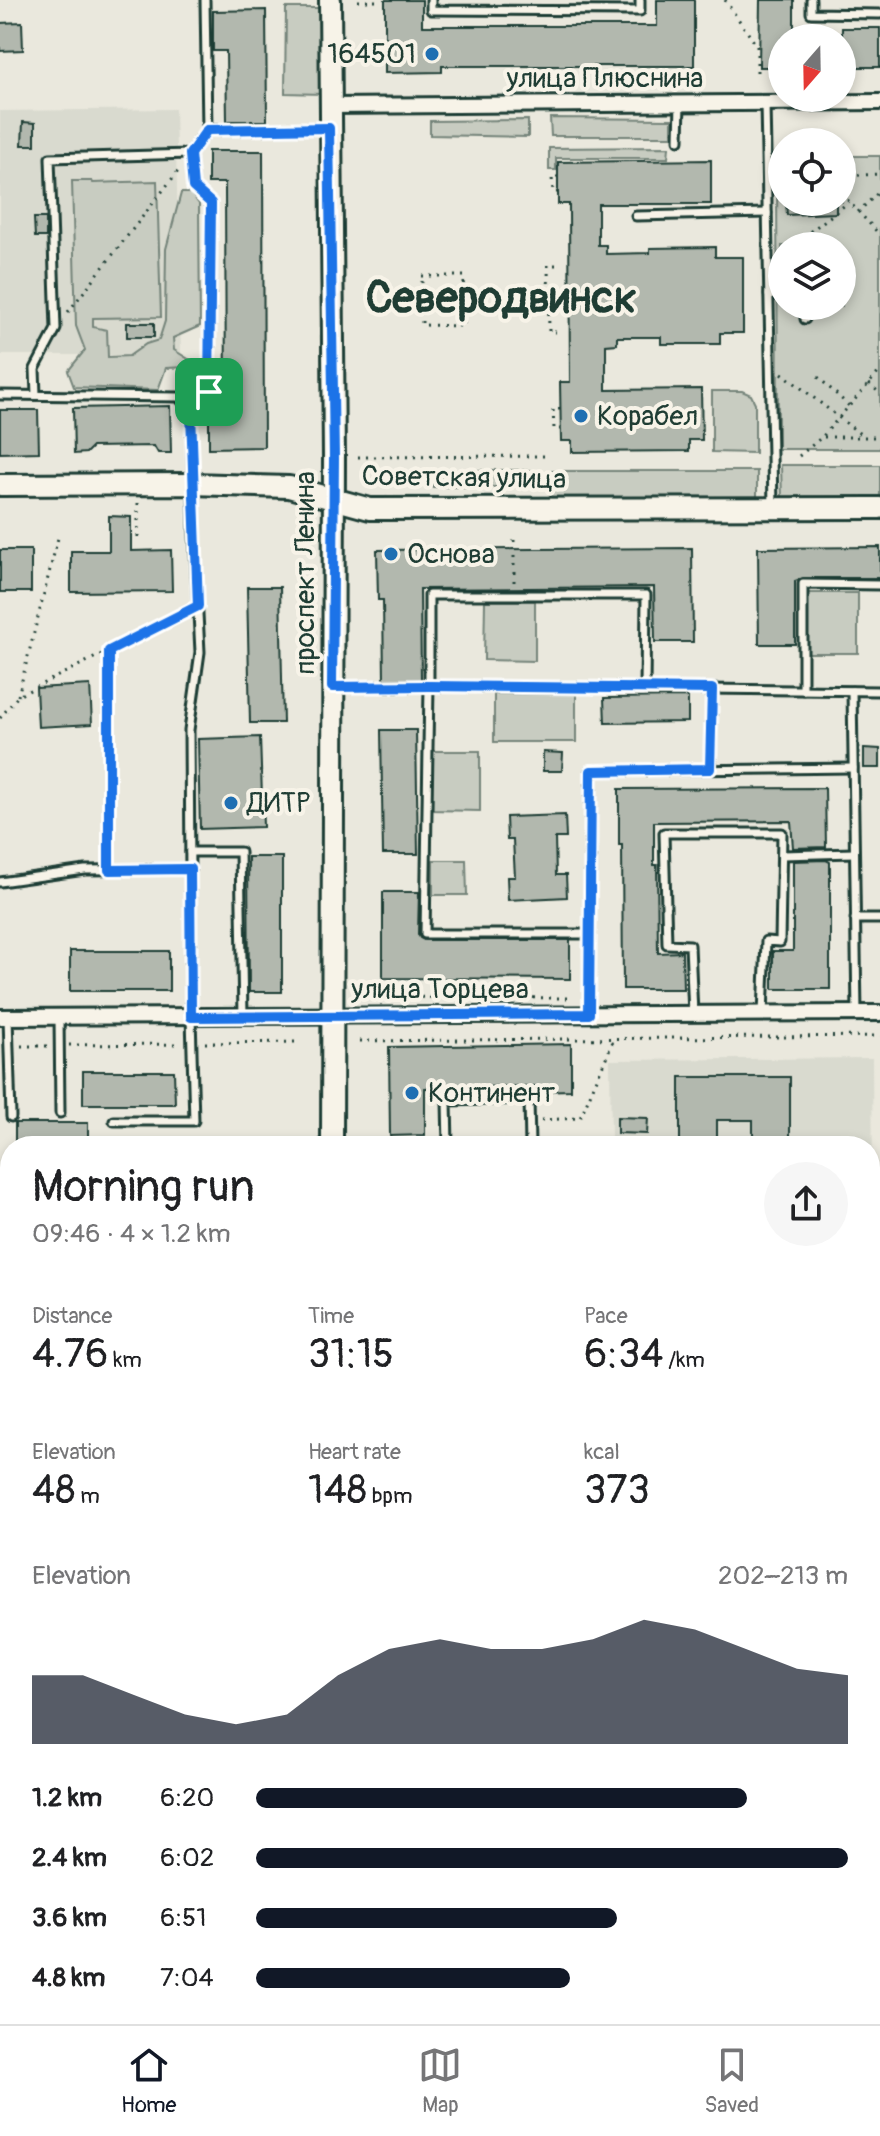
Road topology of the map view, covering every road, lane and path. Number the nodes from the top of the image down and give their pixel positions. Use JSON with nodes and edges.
{"nodes":[{"id":1,"x":205,"y":0,"type":"edge"},
{"id":2,"x":330,"y":0,"type":"edge"},
{"id":3,"x":431,"y":0,"type":"edge"},
{"id":4,"x":640,"y":0,"type":"edge"},
{"id":5,"x":725,"y":0,"type":"edge"},
{"id":6,"x":811,"y":0,"type":"edge"},
{"id":7,"x":358,"y":1,"type":"edge"},
{"id":8,"x":379,"y":1,"type":"edge"},
{"id":9,"x":880,"y":14,"type":"edge"},
{"id":10,"x":757,"y":78,"type":"dead end"},
{"id":11,"x":880,"y":102,"type":"edge"},
{"id":12,"x":680,"y":103,"type":"junction"},
{"id":13,"x":765,"y":103,"type":"junction"},
{"id":14,"x":329,"y":106,"type":"junction"},
{"id":15,"x":329,"y":128,"type":"junction"},
{"id":16,"x":207,"y":130,"type":"junction"},
{"id":17,"x":679,"y":140,"type":"dead end"},
{"id":18,"x":190,"y":154,"type":"junction"},
{"id":19,"x":880,"y":174,"type":"edge"},
{"id":20,"x":856,"y":175,"type":"edge"},
{"id":21,"x":558,"y":177,"type":"dead end"},
{"id":22,"x":880,"y":191,"type":"edge"},
{"id":23,"x":558,"y":192,"type":"dead end"},
{"id":24,"x":858,"y":212,"type":"joint"},
{"id":25,"x":767,"y":213,"type":"junction"},
{"id":26,"x":636,"y":216,"type":"dead end"},
{"id":27,"x":831,"y":216,"type":"edge"},
{"id":28,"x":809,"y":232,"type":"edge"},
{"id":29,"x":880,"y":235,"type":"edge"},
{"id":30,"x":768,"y":254,"type":"edge"},
{"id":31,"x":557,"y":265,"type":"dead end"},
{"id":32,"x":769,"y":320,"type":"edge"},
{"id":33,"x":422,"y":325,"type":"joint"},
{"id":34,"x":56,"y":329,"type":"junction"},
{"id":35,"x":556,"y":332,"type":"dead end"},
{"id":36,"x":770,"y":364,"type":"junction"},
{"id":37,"x":880,"y":371,"type":"edge"},
{"id":38,"x":818,"y":377,"type":"dead end"},
{"id":39,"x":869,"y":384,"type":"junction"},
{"id":40,"x":880,"y":393,"type":"edge"},
{"id":41,"x":0,"y":395,"type":"edge"},
{"id":42,"x":36,"y":395,"type":"junction"},
{"id":43,"x":849,"y":406,"type":"junction"},
{"id":44,"x":560,"y":409,"type":"dead end"},
{"id":45,"x":191,"y":413,"type":"junction"},
{"id":46,"x":839,"y":417,"type":"junction"},
{"id":47,"x":560,"y":429,"type":"dead end"},
{"id":48,"x":879,"y":436,"type":"edge"},
{"id":49,"x":822,"y":437,"type":"junction"},
{"id":50,"x":864,"y":437,"type":"junction"},
{"id":51,"x":547,"y":456,"type":"dead end"},
{"id":52,"x":799,"y":456,"type":"dead end"},
{"id":53,"x":358,"y":457,"type":"dead end"},
{"id":54,"x":192,"y":484,"type":"junction"},
{"id":55,"x":0,"y":485,"type":"edge"},
{"id":56,"x":333,"y":500,"type":"junction"},
{"id":57,"x":138,"y":503,"type":"dead end"},
{"id":58,"x":773,"y":508,"type":"junction"},
{"id":59,"x":880,"y":508,"type":"edge"},
{"id":60,"x":138,"y":537,"type":"dead end"},
{"id":61,"x":58,"y":538,"type":"dead end"},
{"id":62,"x":514,"y":538,"type":"dead end"},
{"id":63,"x":880,"y":585,"type":"edge"},
{"id":64,"x":514,"y":595,"type":"junction"},
{"id":65,"x":198,"y":606,"type":"junction"},
{"id":66,"x":109,"y":651,"type":"junction"},
{"id":67,"x":429,"y":686,"type":"junction"},
{"id":68,"x":332,"y":687,"type":"junction"},
{"id":69,"x":645,"y":689,"type":"junction"},
{"id":70,"x":712,"y":689,"type":"junction"},
{"id":71,"x":803,"y":690,"type":"junction"},
{"id":72,"x":852,"y":691,"type":"junction"},
{"id":73,"x":880,"y":691,"type":"edge"},
{"id":74,"x":18,"y":696,"type":"junction"},
{"id":75,"x":0,"y":718,"type":"edge"},
{"id":76,"x":853,"y":768,"type":"junction"},
{"id":77,"x":710,"y":769,"type":"junction"},
{"id":78,"x":190,"y":852,"type":"junction"},
{"id":79,"x":854,"y":853,"type":"junction"},
{"id":80,"x":782,"y":855,"type":"junction"},
{"id":81,"x":190,"y":869,"type":"junction"},
{"id":82,"x":109,"y":870,"type":"junction"},
{"id":83,"x":0,"y":882,"type":"edge"},
{"id":84,"x":855,"y":919,"type":"junction"},
{"id":85,"x":880,"y":919,"type":"edge"},
{"id":86,"x":590,"y":934,"type":"junction"},
{"id":87,"x":857,"y":1013,"type":"junction"},
{"id":88,"x":880,"y":1013,"type":"edge"},
{"id":89,"x":589,"y":1014,"type":"junction"},
{"id":90,"x":693,"y":1014,"type":"junction"},
{"id":91,"x":763,"y":1014,"type":"junction"},
{"id":92,"x":243,"y":1016,"type":"junction"},
{"id":93,"x":332,"y":1016,"type":"junction"},
{"id":94,"x":4,"y":1017,"type":"edge"},
{"id":95,"x":59,"y":1017,"type":"junction"},
{"id":96,"x":191,"y":1017,"type":"junction"},
{"id":97,"x":880,"y":1036,"type":"edge"},
{"id":98,"x":614,"y":1039,"type":"junction"},
{"id":99,"x":360,"y":1041,"type":"dead end"},
{"id":100,"x":301,"y":1042,"type":"dead end"},
{"id":101,"x":192,"y":1044,"type":"junction"},
{"id":102,"x":59,"y":1046,"type":"junction"},
{"id":103,"x":9,"y":1047,"type":"junction"},
{"id":104,"x":60,"y":1113,"type":"dead end"},
{"id":105,"x":11,"y":1117,"type":"dead end"},
{"id":106,"x":114,"y":1121,"type":"dead end"},
{"id":107,"x":529,"y":1121,"type":"junction"},
{"id":108,"x":332,"y":1136,"type":"edge"},
{"id":109,"x":448,"y":1136,"type":"edge"},
{"id":110,"x":530,"y":1136,"type":"edge"}],
"edges":[{"from":1,"to":16,"type":"lane"},
{"from":2,"to":14,"type":"main road","name":"проспект Ленина"},
{"from":3,"to":4,"type":"lane"},
{"from":5,"to":10,"type":"path"},
{"from":6,"to":9,"type":"lane"},
{"from":7,"to":8,"type":"path"},
{"from":11,"to":13,"type":"street","name":"улица Плюснина"},
{"from":12,"to":13,"type":"street","name":"улица Плюснина"},
{"from":12,"to":14,"type":"street","name":"улица Плюснина"},
{"from":12,"to":17,"type":"lane"},
{"from":13,"to":25,"type":"lane"},
{"from":14,"to":15,"type":"main road","name":"проспект Ленина"},
{"from":15,"to":16,"type":"lane"},
{"from":15,"to":56,"type":"main road","name":"проспект Ленина"},
{"from":16,"to":18,"type":"lane"},
{"from":18,"to":34,"type":"path"},
{"from":18,"to":34,"type":"lane"},
{"from":18,"to":45,"type":"lane"},
{"from":19,"to":20,"type":"path"},
{"from":21,"to":23,"type":"path"},
{"from":22,"to":24,"type":"path"},
{"from":24,"to":29,"type":"path"},
{"from":25,"to":26,"type":"lane"},
{"from":25,"to":30,"type":"lane"},
{"from":27,"to":28,"type":"path"},
{"from":31,"to":35,"type":"path"},
{"from":32,"to":36,"type":"lane"},
{"from":33,"to":33,"type":"path"},
{"from":34,"to":42,"type":"lane"},
{"from":36,"to":46,"type":"path"},
{"from":36,"to":58,"type":"lane"},
{"from":37,"to":39,"type":"path"},
{"from":38,"to":43,"type":"path"},
{"from":39,"to":40,"type":"path"},
{"from":39,"to":43,"type":"path"},
{"from":41,"to":42,"type":"lane"},
{"from":42,"to":45,"type":"lane"},
{"from":43,"to":46,"type":"path"},
{"from":44,"to":47,"type":"path"},
{"from":45,"to":54,"type":"lane"},
{"from":46,"to":49,"type":"path"},
{"from":46,"to":50,"type":"path"},
{"from":48,"to":50,"type":"path"},
{"from":49,"to":50,"type":"path"},
{"from":49,"to":52,"type":"path"},
{"from":51,"to":53,"type":"path"},
{"from":54,"to":55,"type":"main road","name":"Советская улица"},
{"from":54,"to":56,"type":"main road","name":"Советская улица"},
{"from":54,"to":65,"type":"lane"},
{"from":56,"to":58,"type":"main road","name":"Советская улица"},
{"from":56,"to":68,"type":"main road","name":"проспект Ленина"},
{"from":57,"to":60,"type":"path"},
{"from":58,"to":59,"type":"main road","name":"Советская улица"},
{"from":61,"to":74,"type":"path"},
{"from":62,"to":64,"type":"path"},
{"from":63,"to":71,"type":"lane"},
{"from":64,"to":67,"type":"lane"},
{"from":64,"to":69,"type":"lane"},
{"from":65,"to":66,"type":"path"},
{"from":65,"to":78,"type":"lane"},
{"from":66,"to":74,"type":"path"},
{"from":66,"to":82,"type":"path"},
{"from":67,"to":68,"type":"lane"},
{"from":67,"to":69,"type":"lane"},
{"from":67,"to":86,"type":"lane"},
{"from":68,"to":93,"type":"main road","name":"проспект Ленина"},
{"from":69,"to":70,"type":"lane"},
{"from":70,"to":71,"type":"lane"},
{"from":70,"to":77,"type":"lane"},
{"from":71,"to":72,"type":"lane"},
{"from":72,"to":73,"type":"lane"},
{"from":72,"to":76,"type":"lane"},
{"from":74,"to":75,"type":"path"},
{"from":76,"to":77,"type":"lane"},
{"from":76,"to":79,"type":"lane"},
{"from":77,"to":86,"type":"lane"},
{"from":78,"to":81,"type":"lane"},
{"from":78,"to":92,"type":"lane"},
{"from":79,"to":80,"type":"lane"},
{"from":79,"to":84,"type":"lane"},
{"from":80,"to":90,"type":"lane"},
{"from":80,"to":91,"type":"lane"},
{"from":81,"to":82,"type":"lane"},
{"from":81,"to":96,"type":"lane"},
{"from":82,"to":83,"type":"lane"},
{"from":84,"to":85,"type":"lane"},
{"from":84,"to":87,"type":"lane"},
{"from":86,"to":89,"type":"lane"},
{"from":87,"to":88,"type":"street","name":"улица Торцева"},
{"from":87,"to":91,"type":"street","name":"улица Торцева"},
{"from":89,"to":90,"type":"street","name":"улица Торцева"},
{"from":89,"to":93,"type":"street","name":"улица Торцева"},
{"from":90,"to":91,"type":"street","name":"улица Торцева"},
{"from":92,"to":93,"type":"street","name":"улица Торцева"},
{"from":92,"to":96,"type":"street","name":"улица Торцева"},
{"from":93,"to":108,"type":"main road","name":"проспект Ленина"},
{"from":94,"to":95,"type":"street","name":"улица Торцева"},
{"from":94,"to":103,"type":"lane"},
{"from":95,"to":96,"type":"street","name":"улица Торцева"},
{"from":95,"to":102,"type":"lane"},
{"from":96,"to":101,"type":"lane"},
{"from":97,"to":98,"type":"path"},
{"from":98,"to":99,"type":"path"},
{"from":98,"to":107,"type":"path"},
{"from":100,"to":101,"type":"path"},
{"from":101,"to":102,"type":"path"},
{"from":101,"to":106,"type":"lane"},
{"from":102,"to":103,"type":"path"},
{"from":102,"to":104,"type":"lane"},
{"from":103,"to":105,"type":"lane"},
{"from":107,"to":109,"type":"lane"},
{"from":107,"to":110,"type":"lane"}]}
